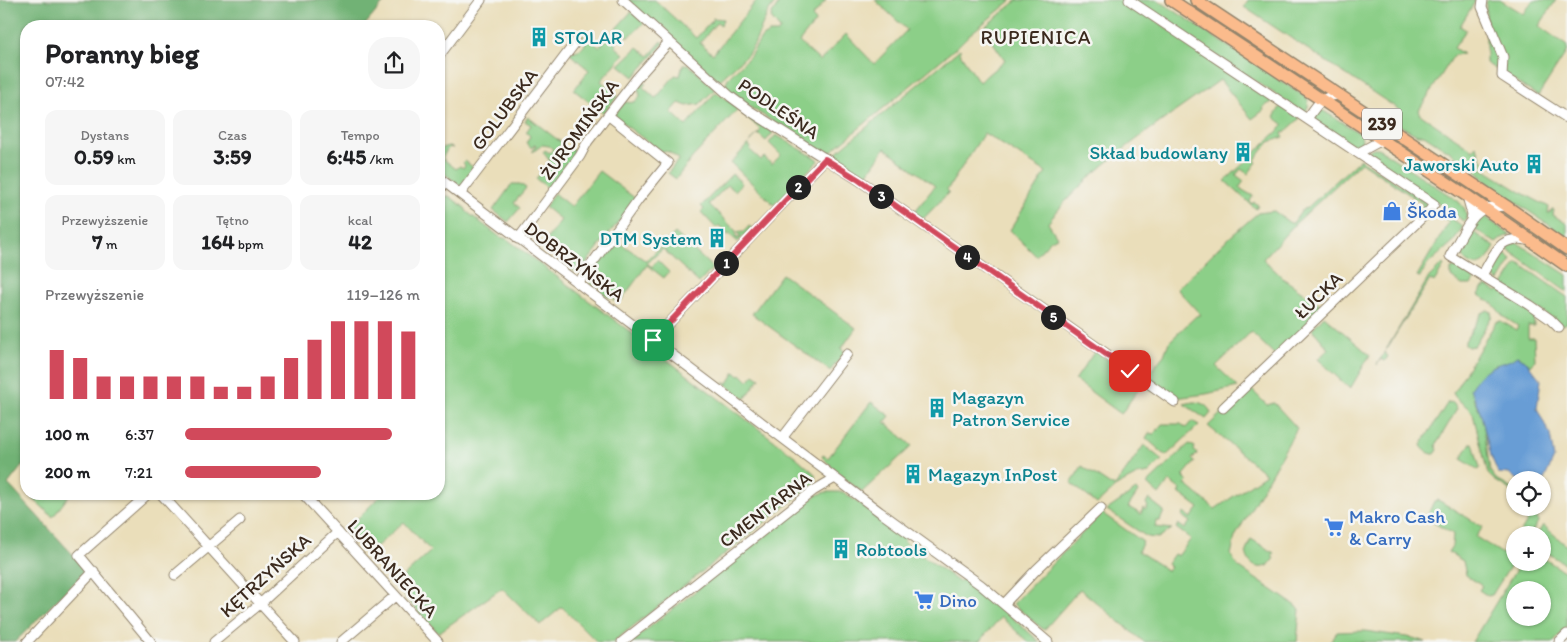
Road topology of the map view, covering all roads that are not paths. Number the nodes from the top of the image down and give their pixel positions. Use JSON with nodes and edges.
{"nodes":[{"id":1,"x":481,"y":0,"type":"edge"},
{"id":2,"x":622,"y":0,"type":"edge"},
{"id":3,"x":1129,"y":0,"type":"edge"},
{"id":4,"x":1171,"y":0,"type":"edge"},
{"id":5,"x":1196,"y":0,"type":"edge"},
{"id":6,"x":1483,"y":0,"type":"edge"},
{"id":7,"x":575,"y":42,"type":"dead end"},
{"id":8,"x":669,"y":42,"type":"junction"},
{"id":9,"x":445,"y":48,"type":"edge"},
{"id":10,"x":1337,"y":95,"type":"junction"},
{"id":11,"x":1321,"y":100,"type":"junction"},
{"id":12,"x":609,"y":116,"type":"junction"},
{"id":13,"x":1567,"y":118,"type":"edge"},
{"id":14,"x":1307,"y":119,"type":"junction"},
{"id":15,"x":1382,"y":140,"type":"junction"},
{"id":16,"x":1358,"y":153,"type":"junction"},
{"id":17,"x":825,"y":159,"type":"junction"},
{"id":18,"x":445,"y":183,"type":"edge"},
{"id":19,"x":460,"y":194,"type":"junction"},
{"id":20,"x":1467,"y":196,"type":"junction"},
{"id":21,"x":1506,"y":206,"type":"junction"},
{"id":22,"x":1485,"y":209,"type":"junction"},
{"id":23,"x":1472,"y":220,"type":"junction"},
{"id":24,"x":518,"y":239,"type":"junction"},
{"id":25,"x":1532,"y":241,"type":"junction"},
{"id":26,"x":1567,"y":249,"type":"edge"},
{"id":27,"x":1567,"y":266,"type":"edge"},
{"id":28,"x":1482,"y":275,"type":"junction"},
{"id":29,"x":578,"y":283,"type":"junction"},
{"id":30,"x":1559,"y":328,"type":"dead end"},
{"id":31,"x":653,"y":340,"type":"junction"},
{"id":32,"x":847,"y":354,"type":"dead end"},
{"id":33,"x":1175,"y":402,"type":"dead end"},
{"id":34,"x":1223,"y":408,"type":"dead end"},
{"id":35,"x":783,"y":438,"type":"junction"},
{"id":36,"x":834,"y":478,"type":"junction"},
{"id":37,"x":141,"y":500,"type":"edge"},
{"id":38,"x":167,"y":500,"type":"edge"},
{"id":39,"x":309,"y":500,"type":"edge"},
{"id":40,"x":1100,"y":508,"type":"dead end"},
{"id":41,"x":240,"y":520,"type":"dead end"},
{"id":42,"x":338,"y":532,"type":"junction"},
{"id":43,"x":209,"y":546,"type":"junction"},
{"id":44,"x":94,"y":571,"type":"junction"},
{"id":45,"x":175,"y":575,"type":"dead end"},
{"id":46,"x":395,"y":596,"type":"junction"},
{"id":47,"x":261,"y":603,"type":"junction"},
{"id":48,"x":1004,"y":604,"type":"junction"},
{"id":49,"x":1567,"y":634,"type":"edge"},
{"id":50,"x":27,"y":642,"type":"edge"},
{"id":51,"x":151,"y":642,"type":"edge"},
{"id":52,"x":214,"y":642,"type":"edge"},
{"id":53,"x":295,"y":642,"type":"edge"},
{"id":54,"x":341,"y":642,"type":"edge"},
{"id":55,"x":438,"y":642,"type":"edge"},
{"id":56,"x":622,"y":642,"type":"edge"},
{"id":57,"x":1048,"y":642,"type":"edge"},
{"id":58,"x":1559,"y":642,"type":"edge"}],
"edges":[{"from":1,"to":9,"type":"street"},
{"from":2,"to":8,"type":"street","name":"PODLEŚNA"},
{"from":3,"to":14,"type":"street"},
{"from":4,"to":11,"type":"main road","number":"239"},
{"from":5,"to":10,"type":"main road","number":"239"},
{"from":6,"to":13,"type":"street"},
{"from":7,"to":19,"type":"street","name":"GOLUBSKA"},
{"from":8,"to":12,"type":"street","name":"ŻUROMIŃSKA"},
{"from":8,"to":17,"type":"street","name":"PODLEŚNA"},
{"from":10,"to":11,"type":"street"},
{"from":10,"to":21,"type":"main road","number":"239"},
{"from":11,"to":14,"type":"street"},
{"from":11,"to":15,"type":"main road","number":"239"},
{"from":12,"to":24,"type":"street","name":"ŻUROMIŃSKA"},
{"from":12,"to":29,"type":"street"},
{"from":14,"to":16,"type":"street"},
{"from":15,"to":16,"type":"street"},
{"from":15,"to":20,"type":"main road","number":"239"},
{"from":16,"to":34,"type":"street","name":"ŁUCKA"},
{"from":17,"to":31,"type":"street"},
{"from":17,"to":33,"type":"street","name":"PODLEŚNA"},
{"from":18,"to":19,"type":"street","name":"DOBRZYŃSKA"},
{"from":19,"to":24,"type":"street","name":"DOBRZYŃSKA"},
{"from":20,"to":22,"type":"main road","number":"239"},
{"from":20,"to":23,"type":"street"},
{"from":21,"to":22,"type":"street"},
{"from":21,"to":26,"type":"main road","number":"239"},
{"from":22,"to":23,"type":"street"},
{"from":22,"to":25,"type":"main road","number":"239"},
{"from":23,"to":28,"type":"street"},
{"from":24,"to":29,"type":"street","name":"DOBRZYŃSKA"},
{"from":25,"to":27,"type":"main road","number":"239"},
{"from":25,"to":28,"type":"street"},
{"from":28,"to":30,"type":"street"},
{"from":29,"to":31,"type":"street","name":"DOBRZYŃSKA"},
{"from":31,"to":35,"type":"street","name":"DOBRZYŃSKA"},
{"from":32,"to":35,"type":"street"},
{"from":35,"to":36,"type":"street","name":"DOBRZYŃSKA"},
{"from":36,"to":48,"type":"street","name":"CMENTARNA"},
{"from":36,"to":56,"type":"street","name":"CMENTARNA"},
{"from":37,"to":44,"type":"street"},
{"from":38,"to":43,"type":"street"},
{"from":39,"to":42,"type":"street","name":"LUBRANIECKA"},
{"from":40,"to":48,"type":"street"},
{"from":41,"to":43,"type":"street"},
{"from":42,"to":46,"type":"street","name":"LUBRANIECKA"},
{"from":42,"to":47,"type":"street","name":"KĘTRZYŃSKA"},
{"from":43,"to":45,"type":"street"},
{"from":43,"to":47,"type":"street"},
{"from":44,"to":50,"type":"street"},
{"from":44,"to":51,"type":"street"},
{"from":46,"to":54,"type":"street"},
{"from":46,"to":55,"type":"street","name":"LUBRANIECKA"},
{"from":47,"to":52,"type":"street","name":"KĘTRZYŃSKA"},
{"from":47,"to":53,"type":"street"},
{"from":48,"to":57,"type":"street","name":"CMENTARNA"},
{"from":49,"to":58,"type":"street"}]}
